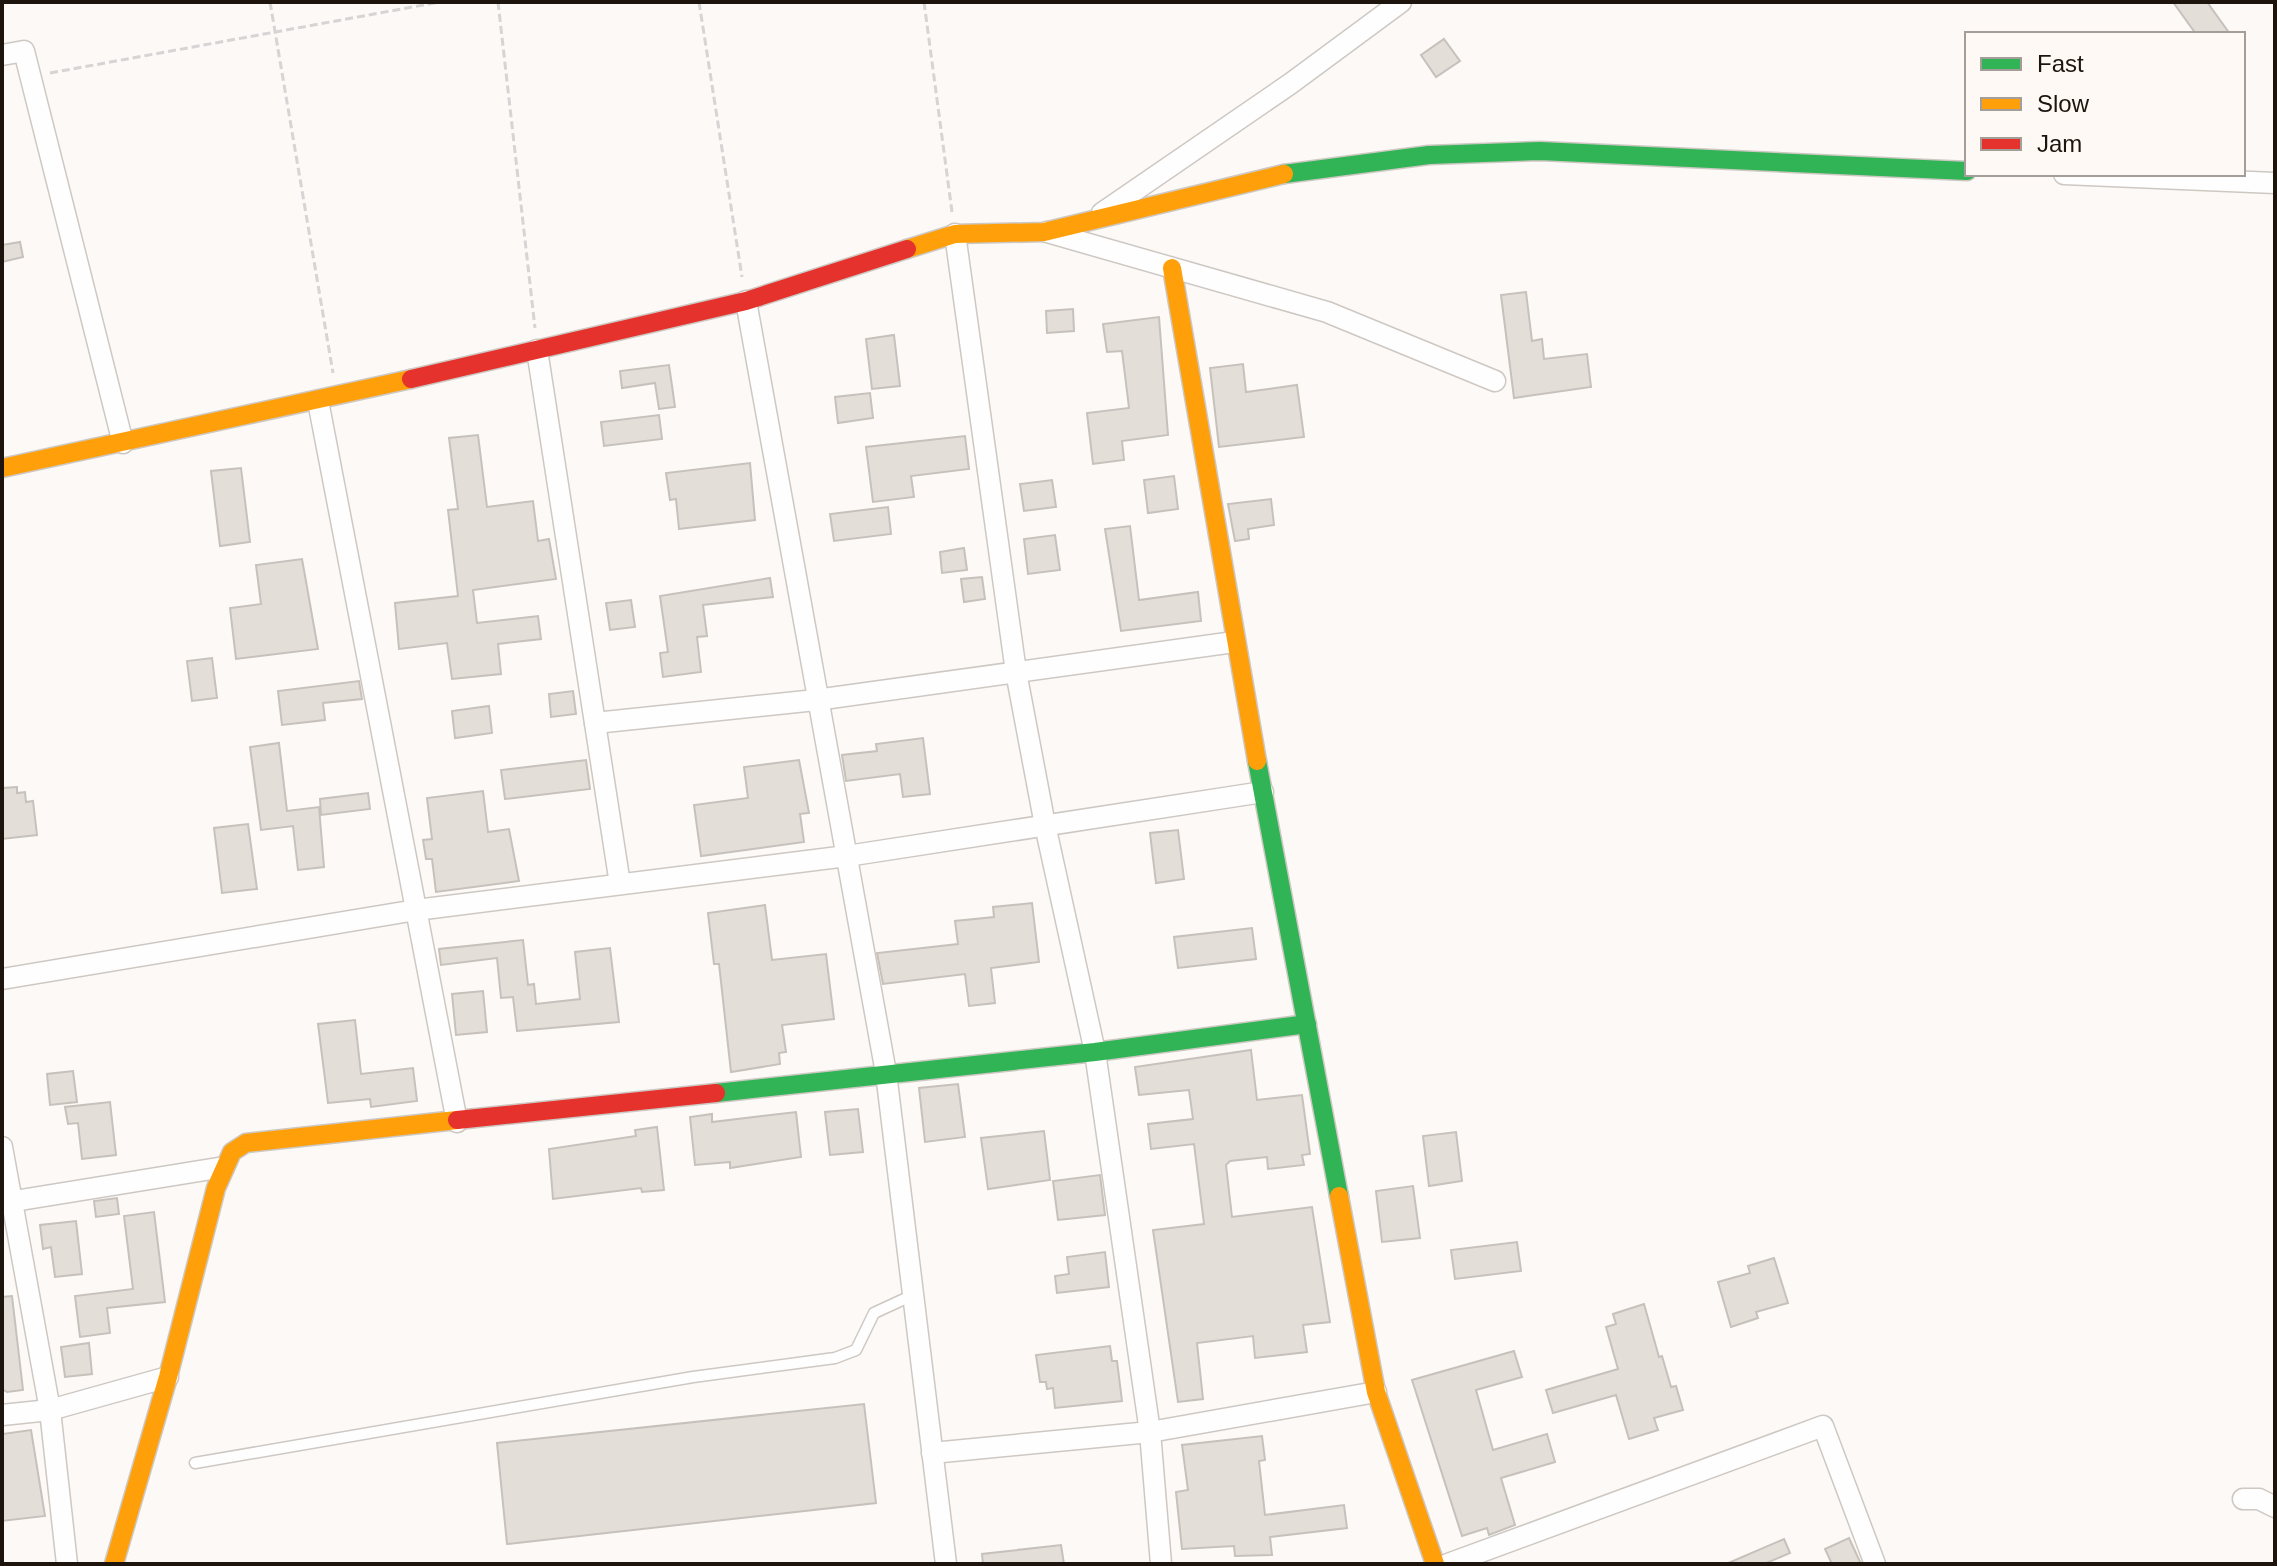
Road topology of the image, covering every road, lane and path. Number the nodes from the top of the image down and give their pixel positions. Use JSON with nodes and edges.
{"nodes":[{"id":1,"x":270,"y":2,"type":"edge"},
{"id":2,"x":440,"y":2,"type":"edge"},
{"id":3,"x":498,"y":2,"type":"edge"},
{"id":4,"x":699,"y":2,"type":"edge"},
{"id":5,"x":924,"y":2,"type":"edge"},
{"id":6,"x":1401,"y":2,"type":"edge"},
{"id":7,"x":273,"y":33,"type":"junction"},
{"id":8,"x":2,"y":55,"type":"edge"},
{"id":9,"x":30,"y":77,"type":"junction"},
{"id":10,"x":1965,"y":171,"type":"edge"},
{"id":11,"x":2111,"y":176,"type":"edge"},
{"id":12,"x":2275,"y":183,"type":"edge"},
{"id":13,"x":1092,"y":220,"type":"junction"},
{"id":14,"x":1044,"y":232,"type":"junction"},
{"id":15,"x":955,"y":234,"type":"junction"},
{"id":16,"x":1172,"y":268,"type":"junction"},
{"id":17,"x":746,"y":301,"type":"junction"},
{"id":18,"x":537,"y":350,"type":"junction"},
{"id":19,"x":1495,"y":381,"type":"dead end"},
{"id":20,"x":328,"y":398,"type":"junction"},
{"id":21,"x":123,"y":443,"type":"junction"},
{"id":22,"x":2,"y":468,"type":"edge"},
{"id":23,"x":1234,"y":642,"type":"junction"},
{"id":24,"x":1016,"y":672,"type":"junction"},
{"id":25,"x":816,"y":700,"type":"junction"},
{"id":26,"x":595,"y":723,"type":"junction"},
{"id":27,"x":1263,"y":792,"type":"junction"},
{"id":28,"x":1045,"y":825,"type":"junction"},
{"id":29,"x":847,"y":856,"type":"junction"},
{"id":30,"x":620,"y":884,"type":"junction"},
{"id":31,"x":416,"y":910,"type":"junction"},
{"id":32,"x":2,"y":979,"type":"edge"},
{"id":33,"x":1307,"y":1024,"type":"junction"},
{"id":34,"x":1095,"y":1052,"type":"junction"},
{"id":35,"x":886,"y":1073,"type":"junction"},
{"id":36,"x":457,"y":1122,"type":"junction"},
{"id":37,"x":2,"y":1147,"type":"edge"},
{"id":38,"x":224,"y":1167,"type":"junction"},
{"id":39,"x":7,"y":1202,"type":"edge"},
{"id":40,"x":913,"y":1295,"type":"junction"},
{"id":41,"x":168,"y":1377,"type":"junction"},
{"id":42,"x":1376,"y":1392,"type":"junction"},
{"id":43,"x":50,"y":1410,"type":"junction"},
{"id":44,"x":2,"y":1415,"type":"edge"},
{"id":45,"x":1150,"y":1432,"type":"junction"},
{"id":46,"x":932,"y":1453,"type":"junction"},
{"id":47,"x":195,"y":1463,"type":"dead end"},
{"id":48,"x":2243,"y":1499,"type":"dead end"},
{"id":49,"x":2275,"y":1507,"type":"edge"},
{"id":50,"x":67,"y":1564,"type":"edge"},
{"id":51,"x":114,"y":1564,"type":"edge"},
{"id":52,"x":946,"y":1564,"type":"edge"},
{"id":53,"x":1161,"y":1564,"type":"edge"},
{"id":54,"x":1435,"y":1564,"type":"edge"},
{"id":55,"x":1448,"y":1564,"type":"edge"},
{"id":56,"x":1875,"y":1564,"type":"edge"}],
"edges":[{"from":1,"to":7,"type":"path"},
{"from":2,"to":7,"type":"path"},
{"from":3,"to":18,"type":"path"},
{"from":4,"to":17,"type":"path"},
{"from":5,"to":15,"type":"path"},
{"from":6,"to":13,"type":"street"},
{"from":7,"to":9,"type":"path"},
{"from":7,"to":20,"type":"path"},
{"from":8,"to":9,"type":"street"},
{"from":9,"to":21,"type":"street"},
{"from":10,"to":13,"type":"street"},
{"from":11,"to":12,"type":"street"},
{"from":13,"to":14,"type":"street"},
{"from":14,"to":15,"type":"street"},
{"from":14,"to":16,"type":"street"},
{"from":15,"to":17,"type":"street"},
{"from":15,"to":24,"type":"street"},
{"from":16,"to":19,"type":"street"},
{"from":16,"to":23,"type":"street"},
{"from":17,"to":18,"type":"street"},
{"from":17,"to":25,"type":"street"},
{"from":18,"to":20,"type":"street"},
{"from":18,"to":26,"type":"street"},
{"from":20,"to":21,"type":"street"},
{"from":20,"to":31,"type":"street"},
{"from":21,"to":22,"type":"street"},
{"from":23,"to":24,"type":"street"},
{"from":23,"to":27,"type":"street"},
{"from":24,"to":25,"type":"street"},
{"from":24,"to":28,"type":"street"},
{"from":25,"to":26,"type":"street"},
{"from":25,"to":29,"type":"street"},
{"from":26,"to":30,"type":"street"},
{"from":27,"to":28,"type":"street"},
{"from":27,"to":33,"type":"street"},
{"from":28,"to":29,"type":"street"},
{"from":28,"to":34,"type":"street"},
{"from":29,"to":30,"type":"street"},
{"from":29,"to":35,"type":"street"},
{"from":30,"to":31,"type":"street"},
{"from":31,"to":32,"type":"street"},
{"from":31,"to":36,"type":"street"},
{"from":33,"to":34,"type":"street"},
{"from":33,"to":42,"type":"street"},
{"from":34,"to":35,"type":"street"},
{"from":34,"to":45,"type":"street"},
{"from":35,"to":36,"type":"street"},
{"from":35,"to":40,"type":"street"},
{"from":36,"to":38,"type":"street"},
{"from":37,"to":39,"type":"street"},
{"from":38,"to":39,"type":"street"},
{"from":38,"to":41,"type":"street"},
{"from":39,"to":43,"type":"street"},
{"from":40,"to":46,"type":"street"},
{"from":40,"to":47,"type":"lane"},
{"from":41,"to":43,"type":"street"},
{"from":41,"to":51,"type":"street"},
{"from":42,"to":45,"type":"street"},
{"from":42,"to":54,"type":"street"},
{"from":43,"to":44,"type":"street"},
{"from":43,"to":50,"type":"street"},
{"from":45,"to":46,"type":"street"},
{"from":45,"to":53,"type":"street"},
{"from":46,"to":52,"type":"street"},
{"from":48,"to":49,"type":"street"},
{"from":55,"to":56,"type":"street"}]}
